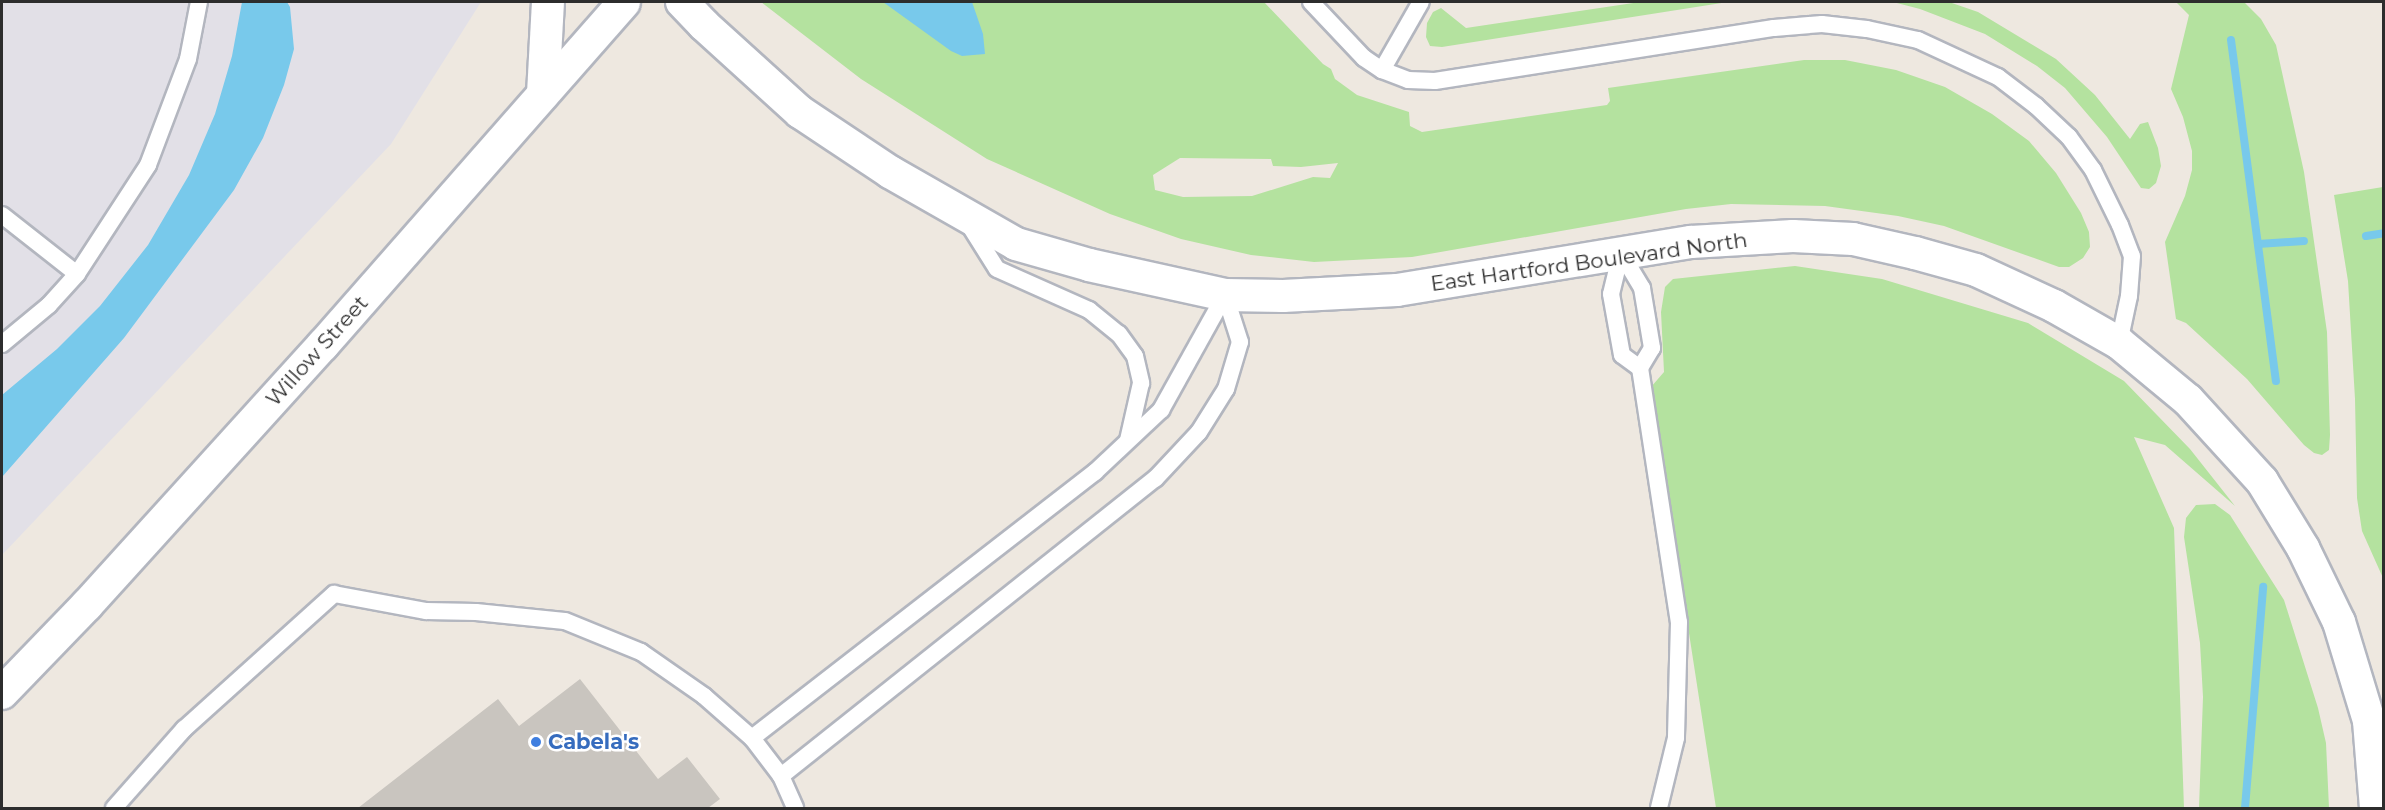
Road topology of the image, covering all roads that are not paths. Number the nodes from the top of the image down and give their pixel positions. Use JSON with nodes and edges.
{"nodes":[{"id":1,"x":199,"y":2,"type":"edge"},
{"id":2,"x":548,"y":2,"type":"edge"},
{"id":3,"x":624,"y":2,"type":"edge"},
{"id":4,"x":682,"y":2,"type":"edge"},
{"id":5,"x":1311,"y":2,"type":"edge"},
{"id":6,"x":1421,"y":2,"type":"edge"},
{"id":7,"x":1382,"y":70,"type":"junction"},
{"id":8,"x":543,"y":94,"type":"junction"},
{"id":9,"x":961,"y":213,"type":"junction"},
{"id":10,"x":2,"y":215,"type":"edge"},
{"id":11,"x":1621,"y":253,"type":"junction"},
{"id":12,"x":77,"y":274,"type":"junction"},
{"id":13,"x":1226,"y":295,"type":"junction"},
{"id":14,"x":2119,"y":343,"type":"junction"},
{"id":15,"x":2,"y":344,"type":"edge"},
{"id":16,"x":1640,"y":368,"type":"junction"},
{"id":17,"x":1128,"y":440,"type":"junction"},
{"id":18,"x":2,"y":693,"type":"edge"},
{"id":19,"x":752,"y":738,"type":"junction"},
{"id":20,"x":781,"y":776,"type":"junction"},
{"id":21,"x":114,"y":808,"type":"edge"},
{"id":22,"x":795,"y":808,"type":"edge"},
{"id":23,"x":1659,"y":808,"type":"edge"},
{"id":24,"x":2376,"y":808,"type":"edge"}],
"edges":[{"from":1,"to":12,"type":"lane"},
{"from":2,"to":8,"type":"street"},
{"from":3,"to":8,"type":"street","name":"Willow Street"},
{"from":4,"to":9,"type":"street","name":"East Hartford Boulevard North"},
{"from":5,"to":7,"type":"lane"},
{"from":6,"to":7,"type":"lane"},
{"from":7,"to":14,"type":"lane"},
{"from":8,"to":18,"type":"street","name":"Willow Street"},
{"from":9,"to":13,"type":"street","name":"East Hartford Boulevard North"},
{"from":9,"to":17,"type":"lane"},
{"from":10,"to":12,"type":"lane"},
{"from":11,"to":13,"type":"street","name":"East Hartford Boulevard North"},
{"from":11,"to":14,"type":"street","name":"East Hartford Boulevard North"},
{"from":11,"to":16,"type":"lane"},
{"from":11,"to":16,"type":"lane"},
{"from":12,"to":15,"type":"lane"},
{"from":13,"to":17,"type":"lane"},
{"from":13,"to":20,"type":"lane"},
{"from":14,"to":24,"type":"street","name":"East Hartford Boulevard North"},
{"from":16,"to":23,"type":"lane"},
{"from":17,"to":19,"type":"lane"},
{"from":19,"to":20,"type":"lane"},
{"from":19,"to":21,"type":"lane"},
{"from":20,"to":22,"type":"lane"}]}
